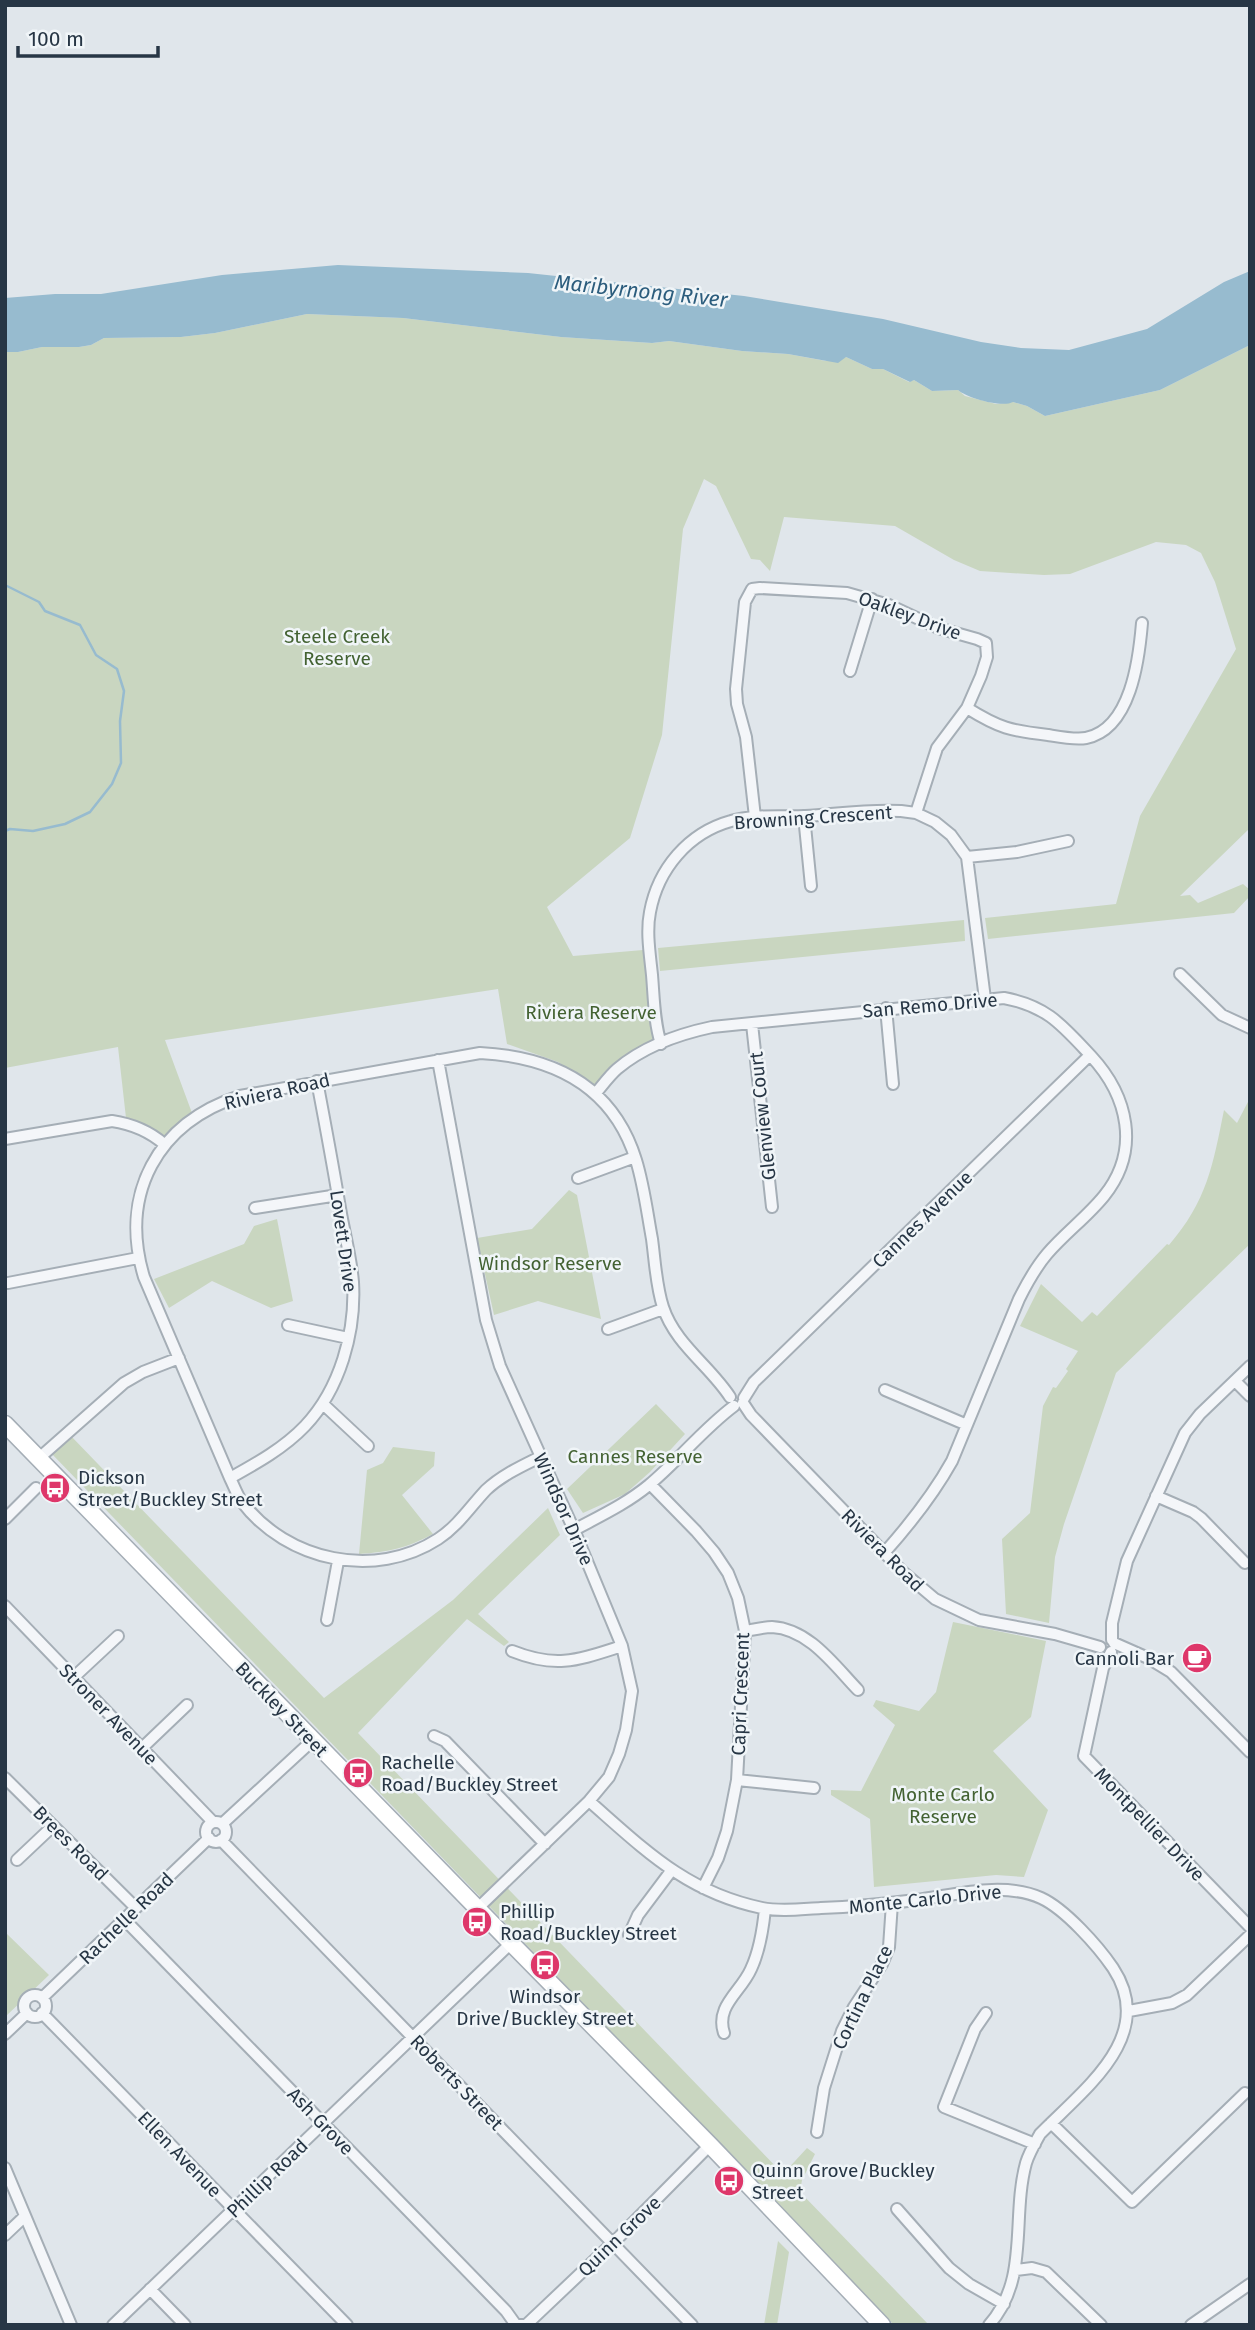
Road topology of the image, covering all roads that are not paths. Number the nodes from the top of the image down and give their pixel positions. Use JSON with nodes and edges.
{"nodes":[{"id":1,"x":872,"y":599,"type":"junction"},
{"id":2,"x":1142,"y":623,"type":"dead end"},
{"id":3,"x":850,"y":671,"type":"dead end"},
{"id":4,"x":967,"y":708,"type":"junction"},
{"id":5,"x":916,"y":813,"type":"junction"},
{"id":6,"x":804,"y":816,"type":"junction"},
{"id":7,"x":755,"y":817,"type":"junction"},
{"id":8,"x":1068,"y":841,"type":"dead end"},
{"id":9,"x":967,"y":857,"type":"junction"},
{"id":10,"x":811,"y":887,"type":"dead end"},
{"id":11,"x":1180,"y":974,"type":"dead end"},
{"id":12,"x":985,"y":999,"type":"junction"},
{"id":13,"x":886,"y":1008,"type":"junction"},
{"id":14,"x":752,"y":1024,"type":"junction"},
{"id":15,"x":1250,"y":1028,"type":"edge"},
{"id":16,"x":664,"y":1042,"type":"junction"},
{"id":17,"x":1090,"y":1055,"type":"junction"},
{"id":18,"x":438,"y":1060,"type":"junction"},
{"id":19,"x":317,"y":1081,"type":"junction"},
{"id":20,"x":892,"y":1084,"type":"dead end"},
{"id":21,"x":595,"y":1094,"type":"junction"},
{"id":22,"x":5,"y":1139,"type":"edge"},
{"id":23,"x":164,"y":1144,"type":"junction"},
{"id":24,"x":635,"y":1157,"type":"junction"},
{"id":25,"x":578,"y":1178,"type":"dead end"},
{"id":26,"x":338,"y":1195,"type":"junction"},
{"id":27,"x":772,"y":1207,"type":"dead end"},
{"id":28,"x":256,"y":1208,"type":"dead end"},
{"id":29,"x":138,"y":1258,"type":"junction"},
{"id":30,"x":8,"y":1283,"type":"dead end"},
{"id":31,"x":663,"y":1309,"type":"junction"},
{"id":32,"x":288,"y":1325,"type":"dead end"},
{"id":33,"x":608,"y":1329,"type":"dead end"},
{"id":34,"x":348,"y":1338,"type":"junction"},
{"id":35,"x":179,"y":1358,"type":"junction"},
{"id":36,"x":1250,"y":1366,"type":"edge"},
{"id":37,"x":1234,"y":1381,"type":"junction"},
{"id":38,"x":885,"y":1390,"type":"dead end"},
{"id":39,"x":1250,"y":1396,"type":"edge"},
{"id":40,"x":736,"y":1400,"type":"junction"},
{"id":41,"x":323,"y":1404,"type":"junction"},
{"id":42,"x":5,"y":1424,"type":"edge"},
{"id":43,"x":967,"y":1425,"type":"junction"},
{"id":44,"x":368,"y":1447,"type":"dead end"},
{"id":45,"x":540,"y":1457,"type":"junction"},
{"id":46,"x":38,"y":1459,"type":"junction"},
{"id":47,"x":230,"y":1478,"type":"junction"},
{"id":48,"x":650,"y":1484,"type":"junction"},
{"id":49,"x":36,"y":1488,"type":"dead end"},
{"id":50,"x":1156,"y":1496,"type":"junction"},
{"id":51,"x":5,"y":1519,"type":"edge"},
{"id":52,"x":574,"y":1530,"type":"junction"},
{"id":53,"x":887,"y":1555,"type":"junction"},
{"id":54,"x":338,"y":1561,"type":"junction"},
{"id":55,"x":1245,"y":1563,"type":"dead end"},
{"id":56,"x":5,"y":1606,"type":"edge"},
{"id":57,"x":327,"y":1620,"type":"dead end"},
{"id":58,"x":745,"y":1631,"type":"junction"},
{"id":59,"x":118,"y":1636,"type":"dead end"},
{"id":60,"x":1107,"y":1645,"type":"junction"},
{"id":61,"x":622,"y":1646,"type":"junction"},
{"id":62,"x":513,"y":1651,"type":"dead end"},
{"id":63,"x":74,"y":1677,"type":"junction"},
{"id":64,"x":858,"y":1690,"type":"dead end"},
{"id":65,"x":187,"y":1705,"type":"dead end"},
{"id":66,"x":434,"y":1735,"type":"dead end"},
{"id":67,"x":313,"y":1740,"type":"junction"},
{"id":68,"x":142,"y":1748,"type":"junction"},
{"id":69,"x":1250,"y":1752,"type":"edge"},
{"id":70,"x":5,"y":1778,"type":"edge"},
{"id":71,"x":737,"y":1780,"type":"junction"},
{"id":72,"x":814,"y":1788,"type":"dead end"},
{"id":73,"x":589,"y":1801,"type":"junction"},
{"id":74,"x":217,"y":1823,"type":"junction"},
{"id":75,"x":53,"y":1826,"type":"junction"},
{"id":76,"x":209,"y":1838,"type":"junction"},
{"id":77,"x":221,"y":1840,"type":"junction"},
{"id":78,"x":545,"y":1844,"type":"junction"},
{"id":79,"x":17,"y":1860,"type":"dead end"},
{"id":80,"x":671,"y":1871,"type":"junction"},
{"id":81,"x":703,"y":1888,"type":"junction"},
{"id":82,"x":892,"y":1903,"type":"junction"},
{"id":83,"x":136,"y":1908,"type":"junction"},
{"id":84,"x":478,"y":1908,"type":"junction"},
{"id":85,"x":765,"y":1909,"type":"junction"},
{"id":86,"x":124,"y":1919,"type":"junction"},
{"id":87,"x":1250,"y":1927,"type":"edge"},
{"id":88,"x":629,"y":1935,"type":"dead end"},
{"id":89,"x":1250,"y":1935,"type":"edge"},
{"id":90,"x":511,"y":1943,"type":"junction"},
{"id":91,"x":42,"y":1998,"type":"junction"},
{"id":92,"x":1129,"y":2011,"type":"junction"},
{"id":93,"x":27,"y":2013,"type":"junction"},
{"id":94,"x":42,"y":2013,"type":"junction"},
{"id":95,"x":986,"y":2013,"type":"dead end"},
{"id":96,"x":724,"y":2033,"type":"dead end"},
{"id":97,"x":5,"y":2034,"type":"edge"},
{"id":98,"x":413,"y":2037,"type":"junction"},
{"id":99,"x":1245,"y":2092,"type":"dead end"},
{"id":100,"x":324,"y":2123,"type":"junction"},
{"id":101,"x":1051,"y":2123,"type":"junction"},
{"id":102,"x":817,"y":2133,"type":"dead end"},
{"id":103,"x":1035,"y":2144,"type":"junction"},
{"id":104,"x":710,"y":2145,"type":"junction"},
{"id":105,"x":5,"y":2168,"type":"edge"},
{"id":106,"x":234,"y":2209,"type":"junction"},
{"id":107,"x":897,"y":2209,"type":"dead end"},
{"id":108,"x":25,"y":2216,"type":"junction"},
{"id":109,"x":5,"y":2235,"type":"edge"},
{"id":110,"x":612,"y":2243,"type":"junction"},
{"id":111,"x":1016,"y":2270,"type":"junction"},
{"id":112,"x":1250,"y":2284,"type":"edge"},
{"id":113,"x":150,"y":2289,"type":"junction"},
{"id":114,"x":1004,"y":2304,"type":"junction"},
{"id":115,"x":71,"y":2325,"type":"edge"},
{"id":116,"x":113,"y":2325,"type":"edge"},
{"id":117,"x":185,"y":2325,"type":"edge"},
{"id":118,"x":347,"y":2325,"type":"edge"},
{"id":119,"x":516,"y":2325,"type":"edge"},
{"id":120,"x":525,"y":2325,"type":"edge"},
{"id":121,"x":692,"y":2325,"type":"edge"},
{"id":122,"x":882,"y":2325,"type":"edge"},
{"id":123,"x":989,"y":2325,"type":"edge"},
{"id":124,"x":1101,"y":2325,"type":"edge"},
{"id":125,"x":1191,"y":2325,"type":"edge"}],
"edges":[{"from":1,"to":3,"type":"street"},
{"from":1,"to":4,"type":"street","name":"Oakley Drive"},
{"from":1,"to":7,"type":"street","name":"Oakley Drive"},
{"from":2,"to":4,"type":"street"},
{"from":4,"to":5,"type":"street","name":"Oakley Drive"},
{"from":5,"to":6,"type":"street","name":"Browning Crescent"},
{"from":5,"to":9,"type":"street","name":"Browning Crescent"},
{"from":6,"to":7,"type":"street","name":"Browning Crescent"},
{"from":6,"to":10,"type":"street"},
{"from":7,"to":16,"type":"street","name":"Browning Crescent"},
{"from":8,"to":9,"type":"street"},
{"from":9,"to":12,"type":"street"},
{"from":11,"to":15,"type":"street"},
{"from":12,"to":13,"type":"street","name":"San Remo Drive"},
{"from":12,"to":17,"type":"street","name":"San Remo Drive"},
{"from":13,"to":14,"type":"street","name":"San Remo Drive"},
{"from":13,"to":20,"type":"street"},
{"from":14,"to":16,"type":"street","name":"San Remo Drive"},
{"from":14,"to":27,"type":"street","name":"Glenview Court"},
{"from":16,"to":21,"type":"street","name":"San Remo Drive"},
{"from":17,"to":40,"type":"street","name":"Cannes Avenue"},
{"from":17,"to":43,"type":"street","name":"San Remo Drive"},
{"from":18,"to":19,"type":"street","name":"Riviera Road"},
{"from":18,"to":21,"type":"street","name":"Riviera Road"},
{"from":18,"to":45,"type":"street","name":"Windsor Drive"},
{"from":19,"to":23,"type":"street","name":"Riviera Road"},
{"from":19,"to":26,"type":"street","name":"Lovett Drive"},
{"from":21,"to":24,"type":"street","name":"Riviera Road"},
{"from":22,"to":23,"type":"street"},
{"from":23,"to":29,"type":"street","name":"Riviera Road"},
{"from":24,"to":25,"type":"street"},
{"from":24,"to":31,"type":"street","name":"Riviera Road"},
{"from":26,"to":28,"type":"street"},
{"from":26,"to":34,"type":"street","name":"Lovett Drive"},
{"from":29,"to":30,"type":"street"},
{"from":29,"to":35,"type":"street","name":"Riviera Road"},
{"from":31,"to":33,"type":"street"},
{"from":31,"to":40,"type":"street","name":"Riviera Road"},
{"from":32,"to":34,"type":"street"},
{"from":34,"to":41,"type":"street","name":"Lovett Drive"},
{"from":35,"to":46,"type":"street"},
{"from":35,"to":47,"type":"street","name":"Riviera Road"},
{"from":36,"to":37,"type":"street","name":"Montpellier Drive"},
{"from":37,"to":39,"type":"street"},
{"from":37,"to":50,"type":"street","name":"Montpellier Drive"},
{"from":38,"to":43,"type":"street"},
{"from":40,"to":48,"type":"street","name":"Cannes Avenue"},
{"from":40,"to":53,"type":"street","name":"Riviera Road"},
{"from":41,"to":44,"type":"street"},
{"from":41,"to":47,"type":"street","name":"Lovett Drive"},
{"from":42,"to":46,"type":"main road","name":"Buckley Street"},
{"from":43,"to":53,"type":"street","name":"San Remo Drive"},
{"from":45,"to":52,"type":"street","name":"Windsor Drive"},
{"from":45,"to":54,"type":"street","name":"Riviera Road"},
{"from":46,"to":67,"type":"main road","name":"Buckley Street"},
{"from":47,"to":54,"type":"street","name":"Riviera Road"},
{"from":48,"to":52,"type":"street","name":"Cannes Avenue"},
{"from":48,"to":58,"type":"street","name":"Capri Crescent"},
{"from":49,"to":51,"type":"street"},
{"from":50,"to":55,"type":"street"},
{"from":50,"to":60,"type":"street","name":"Montpellier Drive"},
{"from":52,"to":61,"type":"street","name":"Windsor Drive"},
{"from":53,"to":60,"type":"street","name":"Riviera Road"},
{"from":54,"to":57,"type":"street"},
{"from":56,"to":63,"type":"street","name":"Stroner Avenue"},
{"from":58,"to":64,"type":"street"},
{"from":58,"to":71,"type":"street","name":"Capri Crescent"},
{"from":59,"to":63,"type":"street"},
{"from":60,"to":69,"type":"street","name":"Riviera Road"},
{"from":60,"to":87,"type":"street","name":"Montpellier Drive"},
{"from":61,"to":62,"type":"street"},
{"from":61,"to":73,"type":"street","name":"Windsor Drive"},
{"from":63,"to":68,"type":"street","name":"Stroner Avenue"},
{"from":65,"to":68,"type":"street"},
{"from":66,"to":78,"type":"street"},
{"from":67,"to":74,"type":"street"},
{"from":67,"to":84,"type":"main road","name":"Buckley Street"},
{"from":68,"to":74,"type":"street","name":"Stroner Avenue"},
{"from":70,"to":75,"type":"street","name":"Brees Road"},
{"from":71,"to":72,"type":"street"},
{"from":71,"to":81,"type":"street","name":"Capri Crescent"},
{"from":73,"to":78,"type":"street","name":"Windsor Drive"},
{"from":73,"to":80,"type":"street","name":"Monte Carlo Drive"},
{"from":74,"to":76,"type":"street"},
{"from":74,"to":77,"type":"street"},
{"from":75,"to":79,"type":"street"},
{"from":75,"to":83,"type":"street","name":"Brees Road"},
{"from":76,"to":77,"type":"street"},
{"from":76,"to":83,"type":"street","name":"Rachelle Road"},
{"from":77,"to":98,"type":"street","name":"Roberts Street"},
{"from":78,"to":84,"type":"street","name":"Windsor Drive"},
{"from":80,"to":81,"type":"street","name":"Monte Carlo Drive"},
{"from":80,"to":88,"type":"street"},
{"from":81,"to":85,"type":"street","name":"Monte Carlo Drive"},
{"from":82,"to":85,"type":"street","name":"Monte Carlo Drive"},
{"from":82,"to":92,"type":"street","name":"Monte Carlo Drive"},
{"from":82,"to":102,"type":"street","name":"Cortina Place"},
{"from":83,"to":86,"type":"street","name":"Rachelle Road"},
{"from":84,"to":90,"type":"main road","name":"Buckley Street"},
{"from":85,"to":96,"type":"street"},
{"from":86,"to":91,"type":"street","name":"Rachelle Road"},
{"from":86,"to":100,"type":"street","name":"Ash Grove"},
{"from":89,"to":92,"type":"street"},
{"from":90,"to":98,"type":"street","name":"Phillip Road"},
{"from":90,"to":104,"type":"main road","name":"Buckley Street"},
{"from":91,"to":93,"type":"street"},
{"from":91,"to":94,"type":"street"},
{"from":92,"to":101,"type":"street"},
{"from":93,"to":94,"type":"street"},
{"from":93,"to":97,"type":"street"},
{"from":94,"to":106,"type":"street","name":"Ellen Avenue"},
{"from":95,"to":103,"type":"street"},
{"from":98,"to":100,"type":"street","name":"Phillip Road"},
{"from":98,"to":110,"type":"street","name":"Roberts Street"},
{"from":99,"to":101,"type":"street"},
{"from":100,"to":106,"type":"street","name":"Phillip Road"},
{"from":100,"to":119,"type":"street","name":"Ash Grove"},
{"from":101,"to":103,"type":"street"},
{"from":103,"to":111,"type":"street"},
{"from":104,"to":110,"type":"street","name":"Quinn Grove"},
{"from":104,"to":122,"type":"main road","name":"Buckley Street"},
{"from":105,"to":108,"type":"street"},
{"from":106,"to":113,"type":"street","name":"Phillip Road"},
{"from":106,"to":118,"type":"street","name":"Ellen Avenue"},
{"from":107,"to":114,"type":"street"},
{"from":108,"to":109,"type":"street"},
{"from":108,"to":115,"type":"street"},
{"from":110,"to":120,"type":"street","name":"Quinn Grove"},
{"from":110,"to":121,"type":"street","name":"Roberts Street"},
{"from":111,"to":114,"type":"street"},
{"from":111,"to":124,"type":"street"},
{"from":112,"to":125,"type":"street"},
{"from":113,"to":116,"type":"street","name":"Phillip Road"},
{"from":113,"to":117,"type":"street"},
{"from":114,"to":123,"type":"street"},
{"from":119,"to":120,"type":"street"}]}
